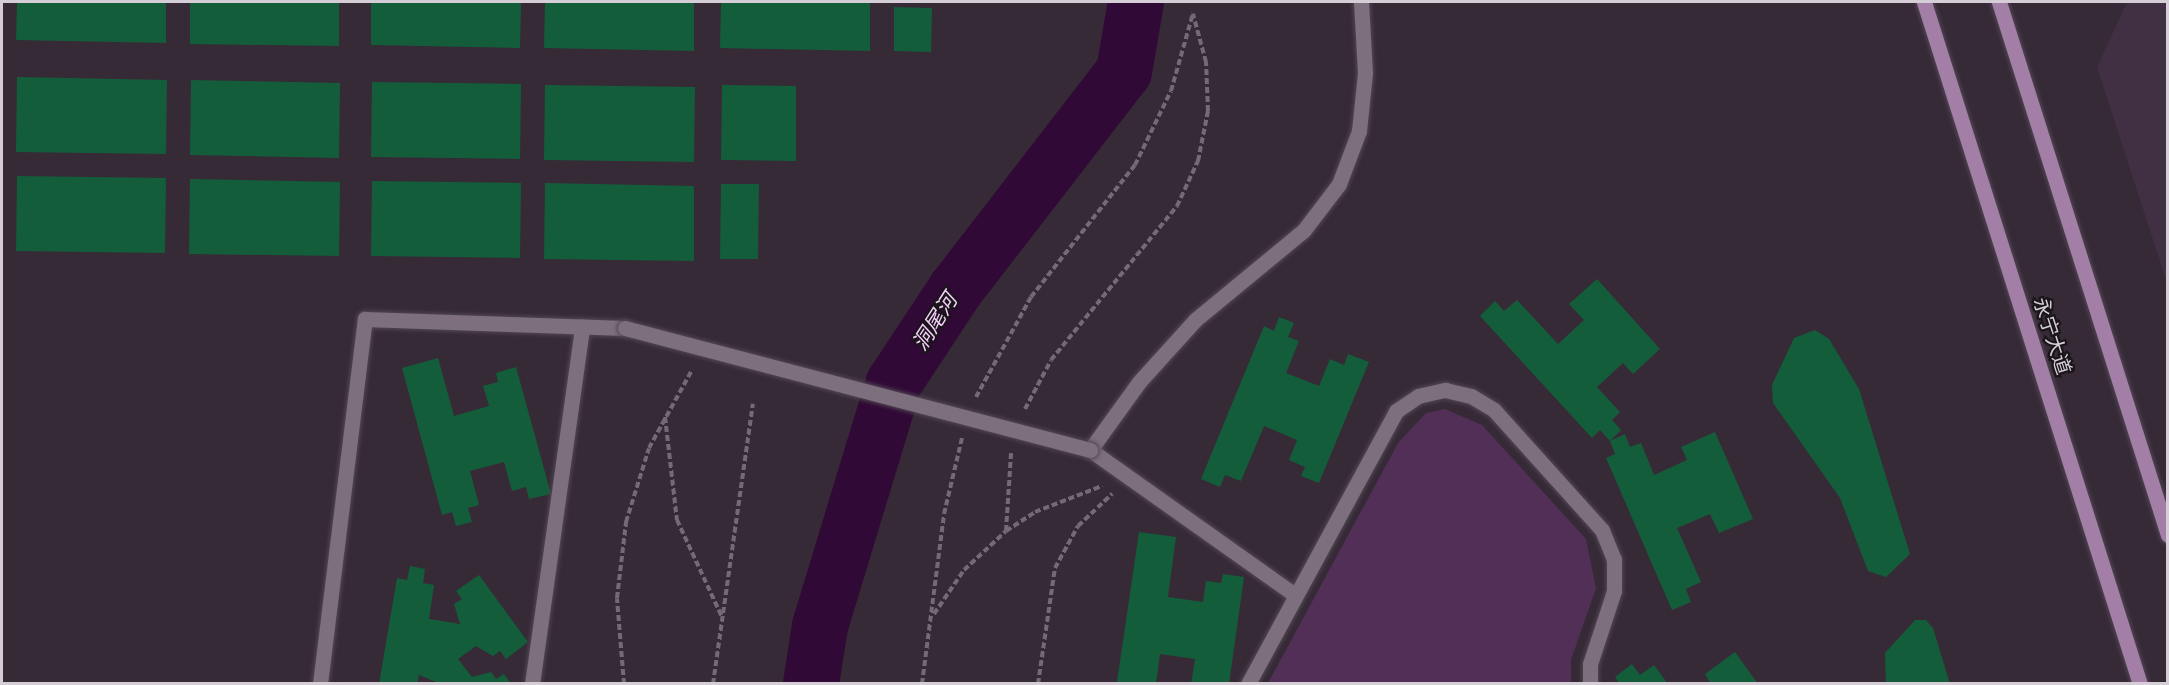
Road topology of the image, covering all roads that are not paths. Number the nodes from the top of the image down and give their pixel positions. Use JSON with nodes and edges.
{"nodes":[{"id":1,"x":1361,"y":2,"type":"edge"},
{"id":2,"x":1924,"y":2,"type":"edge"},
{"id":3,"x":2000,"y":2,"type":"edge"},
{"id":4,"x":582,"y":326,"type":"junction"},
{"id":5,"x":1090,"y":450,"type":"junction"},
{"id":6,"x":2168,"y":535,"type":"edge"},
{"id":7,"x":1295,"y":595,"type":"junction"},
{"id":8,"x":320,"y":684,"type":"edge"},
{"id":9,"x":532,"y":684,"type":"edge"},
{"id":10,"x":1248,"y":684,"type":"edge"},
{"id":11,"x":1590,"y":684,"type":"edge"},
{"id":12,"x":2140,"y":684,"type":"edge"}],
"edges":[{"from":1,"to":5,"type":"lane"},
{"from":2,"to":12,"type":"main road","name":"永宁大道"},
{"from":3,"to":6,"type":"main road"},
{"from":4,"to":5,"type":"lane","bridge":true},
{"from":4,"to":8,"type":"lane"},
{"from":4,"to":9,"type":"lane"},
{"from":5,"to":7,"type":"lane"},
{"from":7,"to":10,"type":"lane"},
{"from":7,"to":11,"type":"lane"}]}
